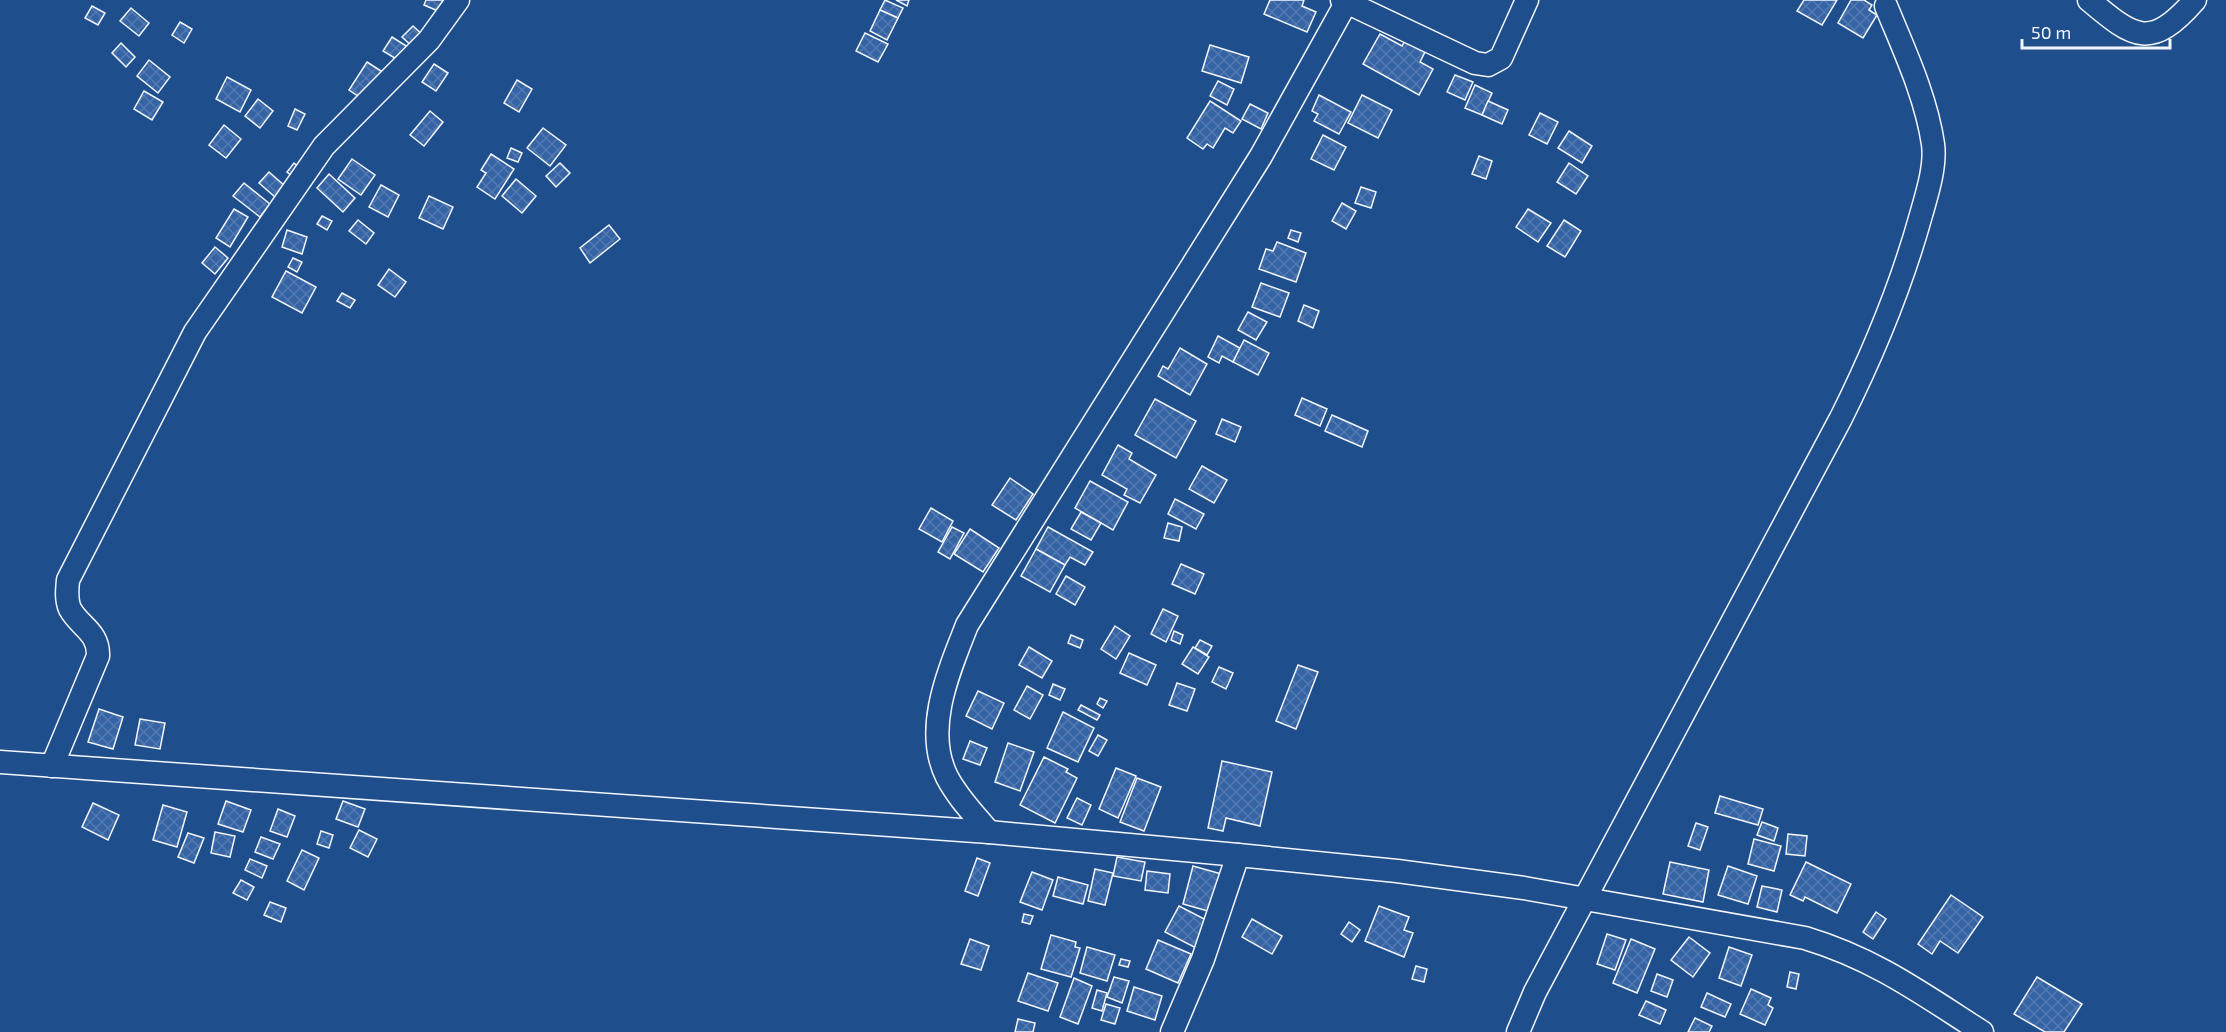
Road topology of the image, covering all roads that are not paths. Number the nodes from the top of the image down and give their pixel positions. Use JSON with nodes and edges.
{"nodes":[{"id":1,"x":458,"y":0,"type":"edge"},
{"id":2,"x":1527,"y":0,"type":"edge"},
{"id":3,"x":2089,"y":0,"type":"edge"},
{"id":4,"x":2195,"y":0,"type":"edge"},
{"id":5,"x":1344,"y":1,"type":"edge"},
{"id":6,"x":1885,"y":2,"type":"edge"},
{"id":7,"x":0,"y":762,"type":"edge"},
{"id":8,"x":52,"y":766,"type":"junction"},
{"id":9,"x":989,"y":832,"type":"junction"},
{"id":10,"x":1238,"y":855,"type":"junction"},
{"id":11,"x":1585,"y":897,"type":"junction"},
{"id":12,"x":1172,"y":1032,"type":"edge"},
{"id":13,"x":1518,"y":1032,"type":"edge"},
{"id":14,"x":1982,"y":1032,"type":"edge"}],
"edges":[{"from":1,"to":8,"type":"street"},
{"from":2,"to":5,"type":"street"},
{"from":3,"to":4,"type":"street"},
{"from":5,"to":9,"type":"street"},
{"from":6,"to":11,"type":"street"},
{"from":7,"to":8,"type":"street"},
{"from":8,"to":9,"type":"street"},
{"from":9,"to":10,"type":"street"},
{"from":10,"to":11,"type":"street"},
{"from":10,"to":12,"type":"street"},
{"from":11,"to":13,"type":"street"},
{"from":11,"to":14,"type":"street"}]}
